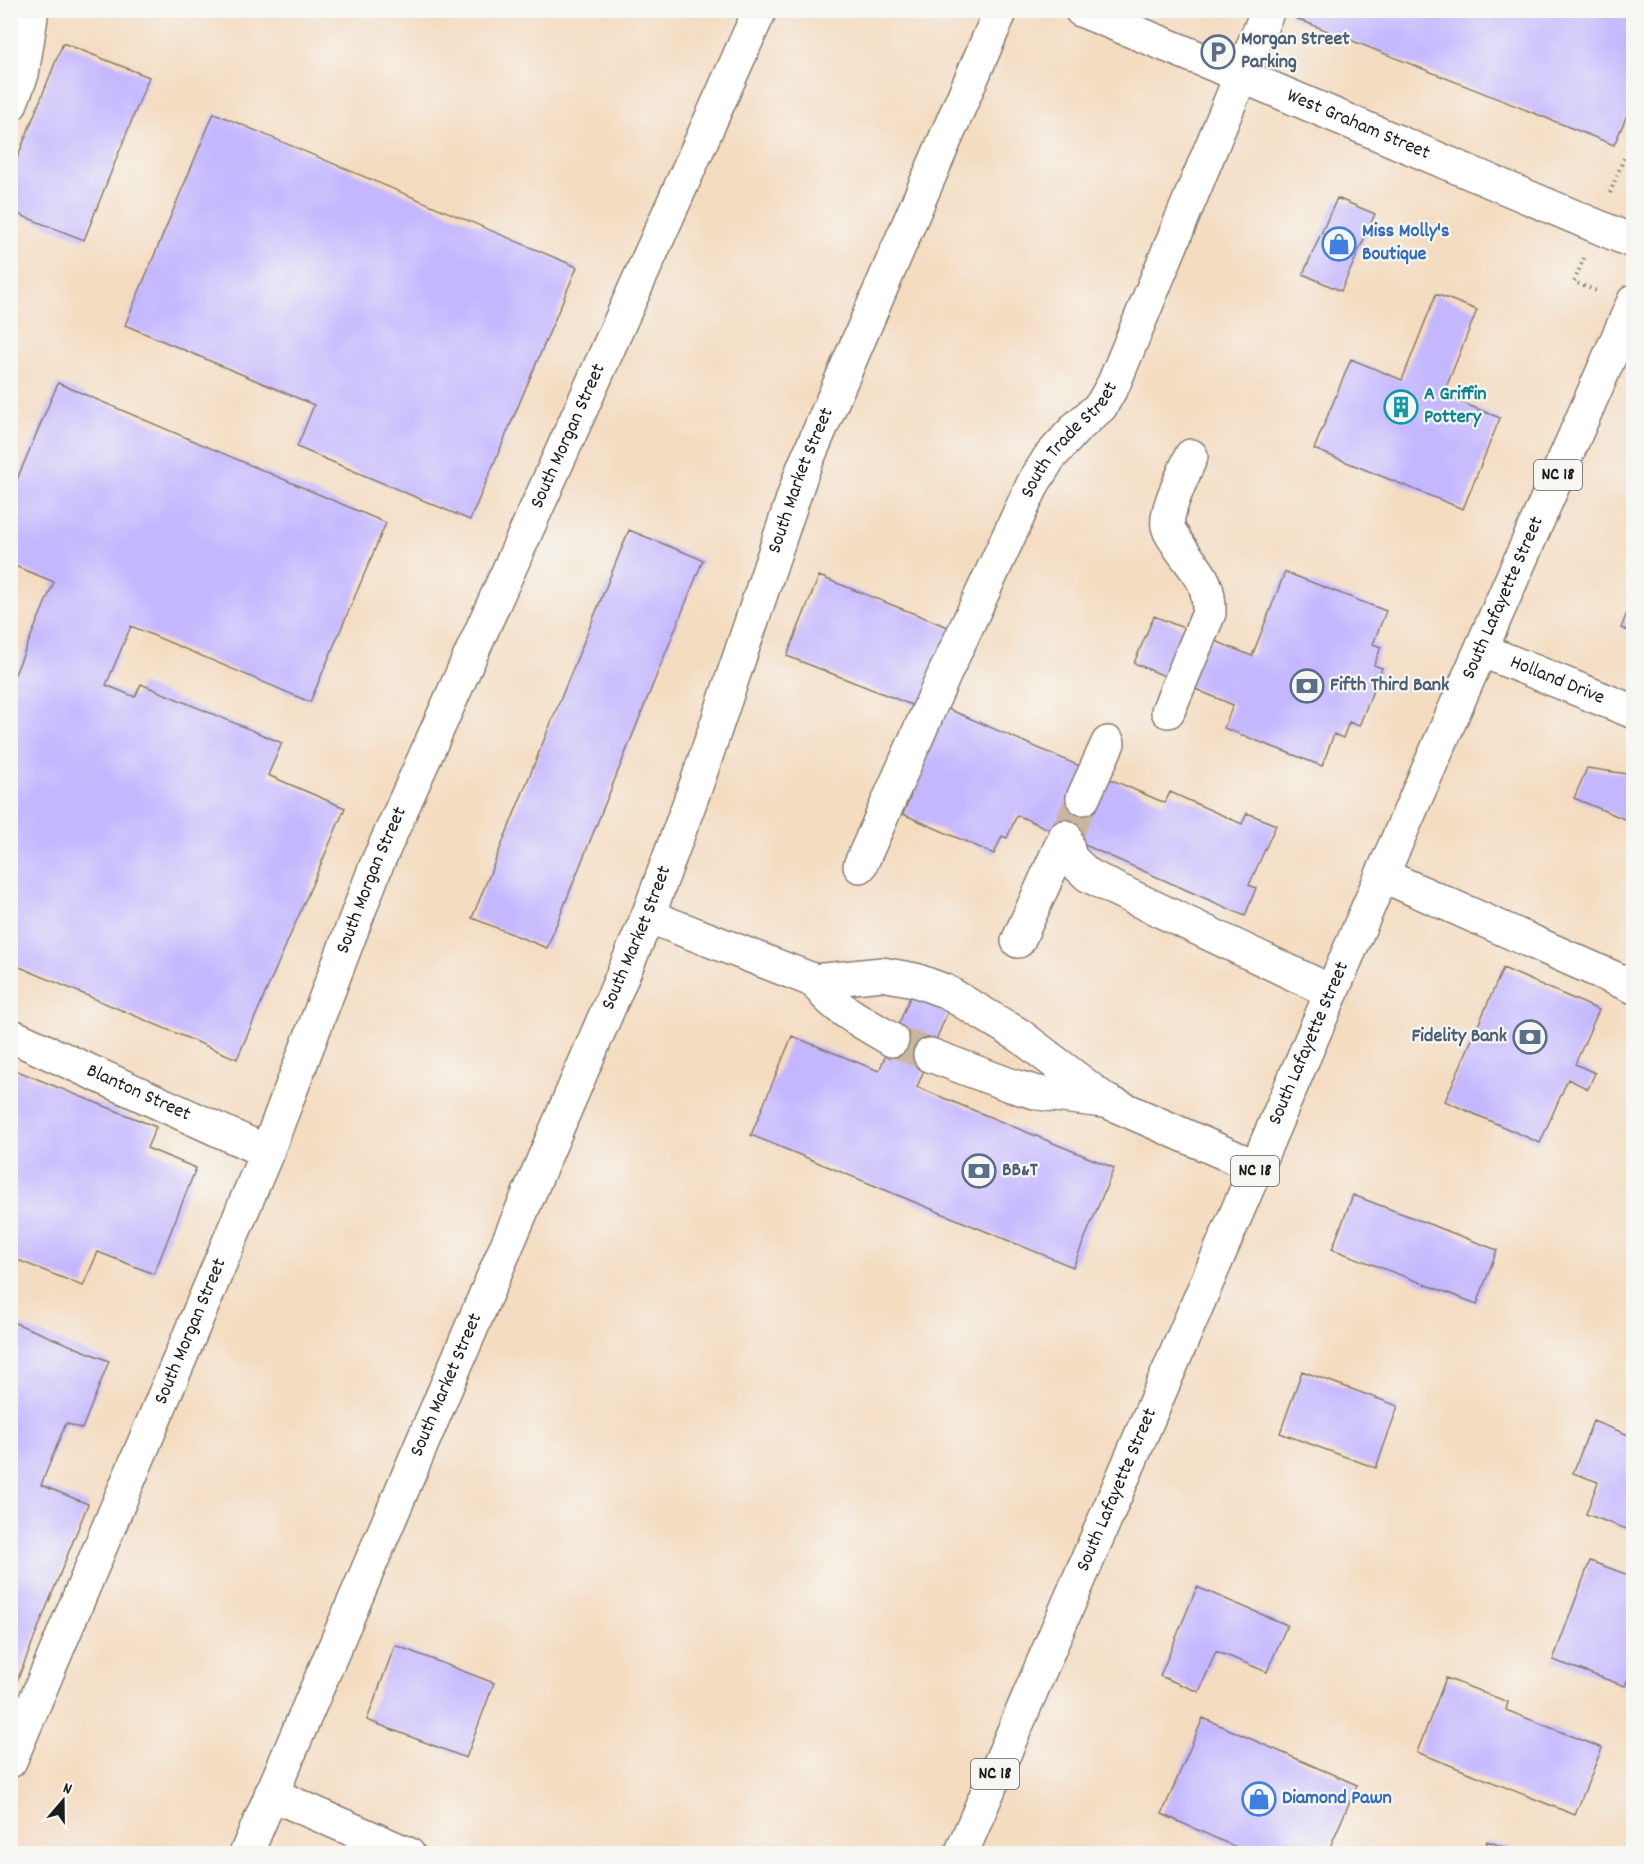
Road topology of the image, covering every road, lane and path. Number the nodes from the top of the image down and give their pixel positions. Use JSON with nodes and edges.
{"nodes":[{"id":1,"x":30,"y":10,"type":"edge"},
{"id":2,"x":760,"y":10,"type":"edge"},
{"id":3,"x":1001,"y":10,"type":"edge"},
{"id":4,"x":1081,"y":10,"type":"edge"},
{"id":5,"x":1269,"y":10,"type":"edge"},
{"id":6,"x":1242,"y":76,"type":"junction"},
{"id":7,"x":10,"y":105,"type":"edge"},
{"id":8,"x":1634,"y":242,"type":"edge"},
{"id":9,"x":1634,"y":301,"type":"edge"},
{"id":10,"x":1191,"y":456,"type":"dead end"},
{"id":11,"x":1481,"y":650,"type":"junction"},
{"id":12,"x":1168,"y":711,"type":"dead end"},
{"id":13,"x":1634,"y":712,"type":"edge"},
{"id":14,"x":1108,"y":743,"type":"dead end"},
{"id":15,"x":1083,"y":798,"type":"tunnel mouth"},
{"id":16,"x":860,"y":866,"type":"dead end"},
{"id":17,"x":1382,"y":874,"type":"junction"},
{"id":18,"x":648,"y":916,"type":"junction"},
{"id":19,"x":1018,"y":941,"type":"dead end"},
{"id":20,"x":815,"y":981,"type":"junction"},
{"id":21,"x":1634,"y":987,"type":"edge"},
{"id":22,"x":1332,"y":992,"type":"junction"},
{"id":23,"x":10,"y":1035,"type":"edge"},
{"id":24,"x":892,"y":1040,"type":"tunnel mouth"},
{"id":25,"x":930,"y":1055,"type":"tunnel mouth"},
{"id":26,"x":1106,"y":1101,"type":"junction"},
{"id":27,"x":267,"y":1152,"type":"junction"},
{"id":28,"x":1257,"y":1167,"type":"junction"},
{"id":29,"x":10,"y":1761,"type":"edge"},
{"id":30,"x":271,"y":1794,"type":"junction"},
{"id":31,"x":246,"y":1854,"type":"edge"},
{"id":32,"x":408,"y":1854,"type":"edge"},
{"id":33,"x":961,"y":1854,"type":"edge"}],
"edges":[{"from":1,"to":7,"type":"street"},
{"from":2,"to":27,"type":"street","name":"South Morgan Street"},
{"from":3,"to":18,"type":"street","name":"South Market Street"},
{"from":4,"to":6,"type":"street","name":"West Graham Street"},
{"from":5,"to":6,"type":"street","name":"South Trade Street"},
{"from":6,"to":8,"type":"street","name":"West Graham Street"},
{"from":6,"to":16,"type":"street","name":"South Trade Street"},
{"from":9,"to":11,"type":"street","name":"South Lafayette Street","number":"NC 18"},
{"from":10,"to":12,"type":"street"},
{"from":11,"to":13,"type":"street","name":"Holland Drive"},
{"from":11,"to":17,"type":"street","name":"South Lafayette Street","number":"NC 18"},
{"from":14,"to":15,"type":"street"},
{"from":17,"to":21,"type":"street"},
{"from":17,"to":22,"type":"street","name":"South Lafayette Street","number":"NC 18"},
{"from":18,"to":20,"type":"street"},
{"from":18,"to":30,"type":"street","name":"South Market Street"},
{"from":19,"to":22,"type":"street"},
{"from":20,"to":24,"type":"street"},
{"from":20,"to":26,"type":"street"},
{"from":22,"to":28,"type":"street","name":"South Lafayette Street","number":"NC 18"},
{"from":23,"to":27,"type":"street","name":"Blanton Street"},
{"from":25,"to":26,"type":"street"},
{"from":26,"to":28,"type":"street"},
{"from":27,"to":29,"type":"street","name":"South Morgan Street"},
{"from":28,"to":33,"type":"street","name":"South Lafayette Street","number":"NC 18"},
{"from":30,"to":31,"type":"street","name":"South Market Street"},
{"from":30,"to":32,"type":"street"}]}
